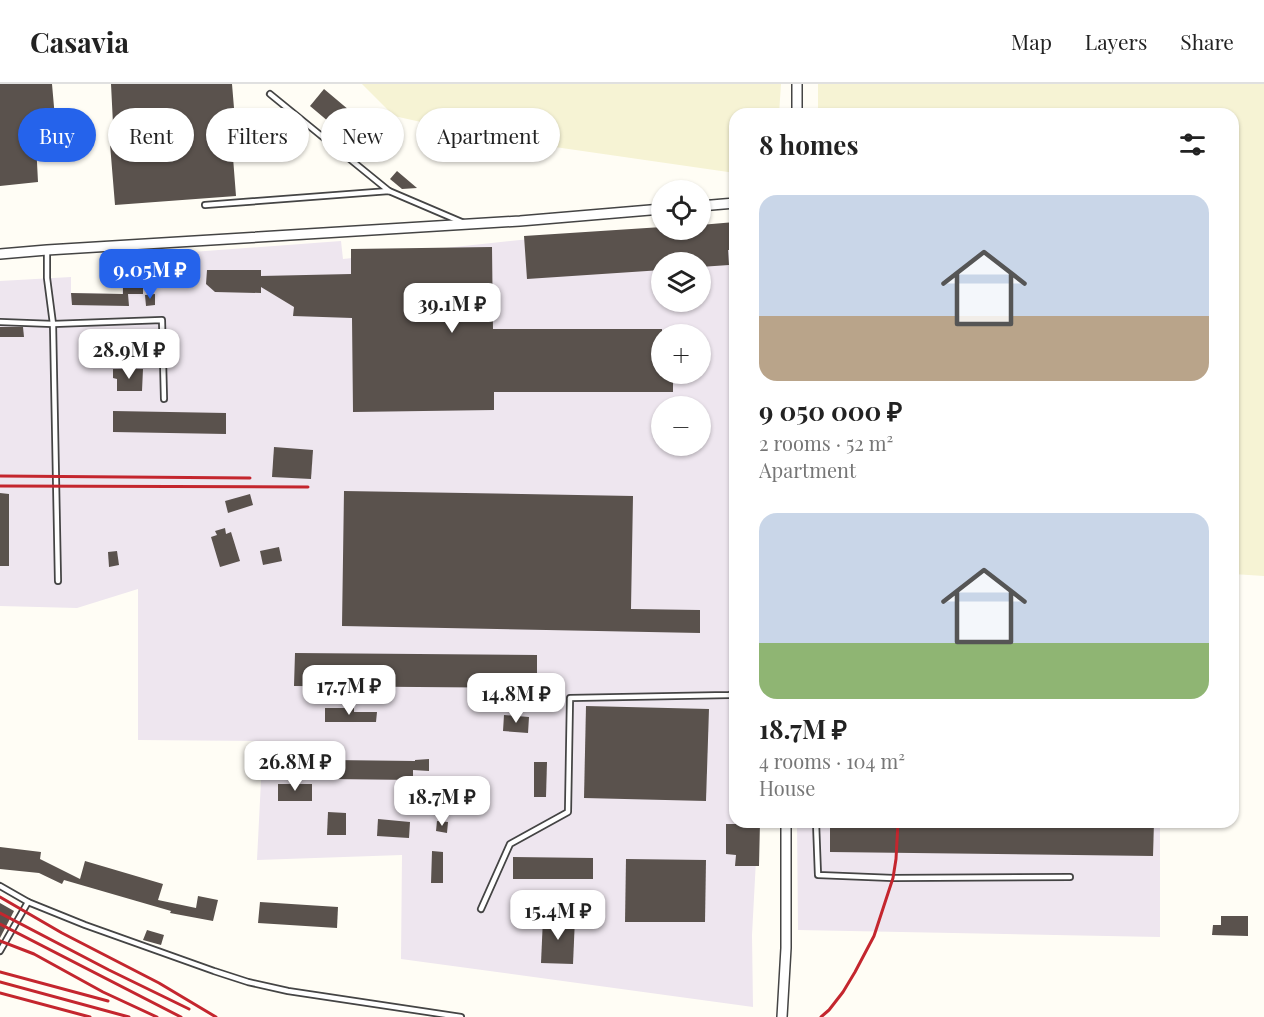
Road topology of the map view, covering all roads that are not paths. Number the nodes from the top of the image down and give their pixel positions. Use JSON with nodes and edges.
{"nodes":[{"id":1,"x":797,"y":84,"type":"edge"},
{"id":2,"x":270,"y":94,"type":"dead end"},
{"id":3,"x":797,"y":108,"type":"edge"},
{"id":4,"x":389,"y":191,"type":"junction"},
{"id":5,"x":729,"y":204,"type":"edge"},
{"id":6,"x":205,"y":205,"type":"dead end"},
{"id":7,"x":711,"y":205,"type":"edge"},
{"id":8,"x":651,"y":210,"type":"edge"},
{"id":9,"x":466,"y":224,"type":"junction"},
{"id":10,"x":47,"y":250,"type":"junction"},
{"id":11,"x":0,"y":254,"type":"edge"},
{"id":12,"x":0,"y":322,"type":"edge"},
{"id":13,"x":53,"y":324,"type":"junction"},
{"id":14,"x":164,"y":399,"type":"dead end"},
{"id":15,"x":58,"y":581,"type":"dead end"},
{"id":16,"x":729,"y":694,"type":"edge"},
{"id":17,"x":786,"y":828,"type":"edge"},
{"id":18,"x":816,"y":828,"type":"edge"},
{"id":19,"x":1070,"y":877,"type":"dead end"},
{"id":20,"x":0,"y":886,"type":"edge"},
{"id":21,"x":28,"y":902,"type":"junction"},
{"id":22,"x":481,"y":909,"type":"dead end"},
{"id":23,"x":0,"y":951,"type":"edge"},
{"id":24,"x":462,"y":1017,"type":"edge"},
{"id":25,"x":782,"y":1017,"type":"edge"}],
"edges":[{"from":1,"to":3,"type":"street"},
{"from":2,"to":4,"type":"lane"},
{"from":4,"to":6,"type":"lane"},
{"from":4,"to":9,"type":"lane"},
{"from":5,"to":7,"type":"street"},
{"from":8,"to":9,"type":"street"},
{"from":9,"to":10,"type":"street"},
{"from":10,"to":11,"type":"street"},
{"from":10,"to":13,"type":"lane"},
{"from":12,"to":13,"type":"lane"},
{"from":13,"to":14,"type":"lane"},
{"from":13,"to":15,"type":"lane"},
{"from":16,"to":22,"type":"lane"},
{"from":17,"to":25,"type":"street"},
{"from":18,"to":19,"type":"lane"},
{"from":20,"to":21,"type":"lane"},
{"from":21,"to":23,"type":"lane"},
{"from":21,"to":24,"type":"lane"}]}
